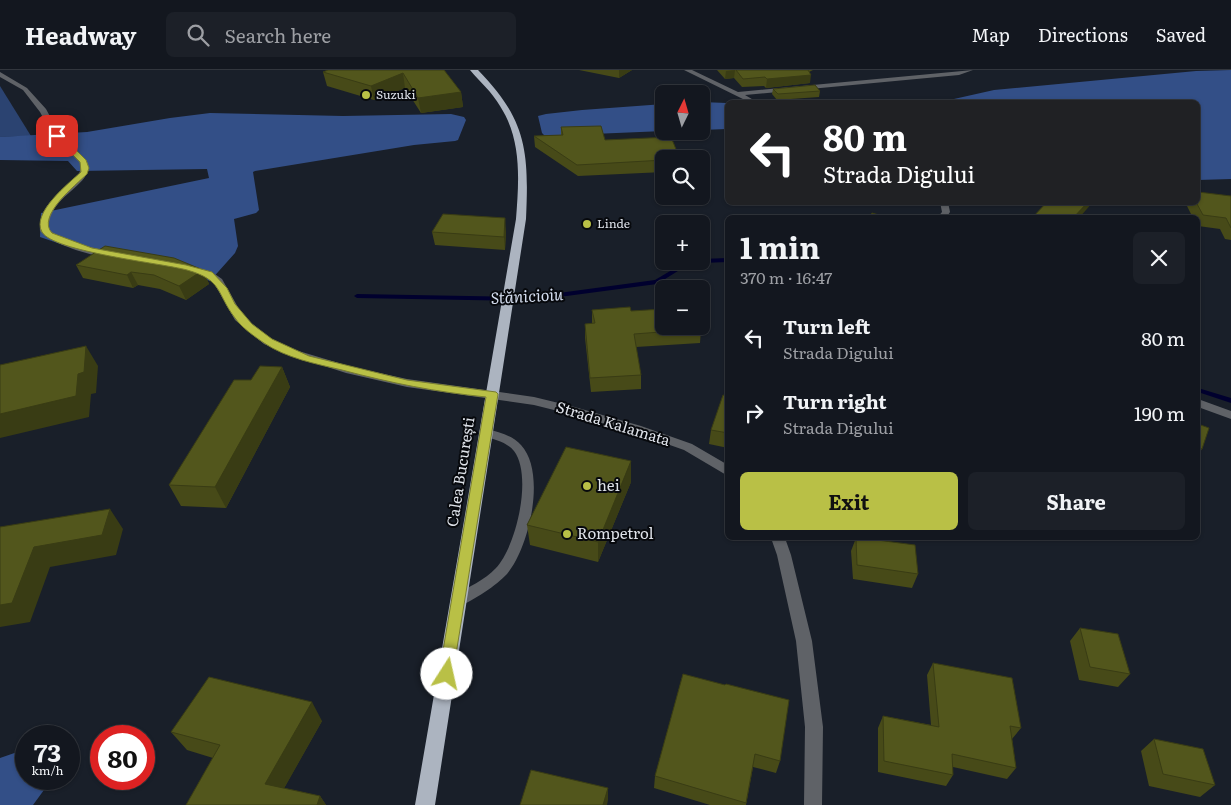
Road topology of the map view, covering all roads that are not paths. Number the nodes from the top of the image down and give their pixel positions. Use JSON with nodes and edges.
{"nodes":[{"id":1,"x":474,"y":70,"type":"edge"},
{"id":2,"x":686,"y":70,"type":"edge"},
{"id":3,"x":970,"y":70,"type":"edge"},
{"id":4,"x":0,"y":74,"type":"edge"},
{"id":5,"x":737,"y":94,"type":"junction"},
{"id":6,"x":750,"y":100,"type":"edge"},
{"id":7,"x":123,"y":256,"type":"edge"},
{"id":8,"x":179,"y":266,"type":"edge"},
{"id":9,"x":492,"y":394,"type":"junction"},
{"id":10,"x":1200,"y":404,"type":"edge"},
{"id":11,"x":1231,"y":415,"type":"edge"},
{"id":12,"x":487,"y":433,"type":"junction"},
{"id":13,"x":725,"y":469,"type":"edge"},
{"id":14,"x":779,"y":540,"type":"edge"},
{"id":15,"x":459,"y":600,"type":"junction"},
{"id":16,"x":425,"y":805,"type":"edge"},
{"id":17,"x":813,"y":805,"type":"edge"}],
"edges":[{"from":1,"to":9,"type":"highway","name":"Calea București"},
{"from":2,"to":5,"type":"street"},
{"from":3,"to":5,"type":"street"},
{"from":4,"to":7,"type":"street"},
{"from":5,"to":6,"type":"street"},
{"from":8,"to":9,"type":"street","name":"Strada Kalamata"},
{"from":9,"to":12,"type":"highway","name":"Calea București"},
{"from":9,"to":13,"type":"street","name":"Strada Kalamata"},
{"from":10,"to":11,"type":"street"},
{"from":12,"to":15,"type":"highway","name":"Calea București"},
{"from":12,"to":15,"type":"lane"},
{"from":14,"to":17,"type":"street"},
{"from":15,"to":16,"type":"highway","name":"Calea București"}]}
